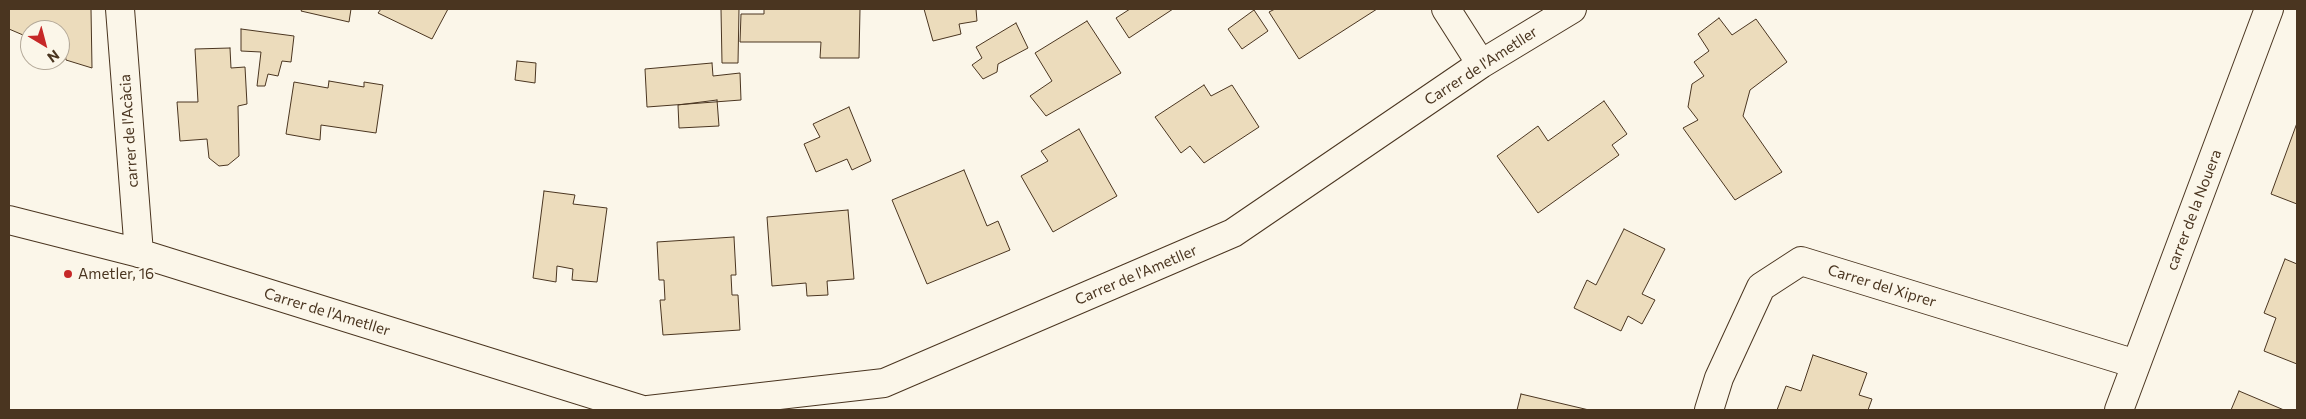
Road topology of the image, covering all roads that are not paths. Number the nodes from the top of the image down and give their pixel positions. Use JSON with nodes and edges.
{"nodes":[{"id":1,"x":120,"y":9,"type":"edge"},
{"id":2,"x":1446,"y":9,"type":"edge"},
{"id":3,"x":1572,"y":9,"type":"edge"},
{"id":4,"x":2269,"y":9,"type":"edge"},
{"id":5,"x":1482,"y":64,"type":"junction"},
{"id":6,"x":9,"y":220,"type":"edge"},
{"id":7,"x":139,"y":253,"type":"junction"},
{"id":8,"x":2136,"y":364,"type":"junction"},
{"id":9,"x":643,"y":410,"type":"edge"},
{"id":10,"x":648,"y":410,"type":"edge"},
{"id":11,"x":1709,"y":410,"type":"edge"},
{"id":12,"x":2119,"y":410,"type":"edge"}],
"edges":[{"from":1,"to":7,"type":"street","name":"carrer de l'Acàcia"},
{"from":2,"to":5,"type":"street"},
{"from":3,"to":5,"type":"street","name":"Carrer de l'Ametller"},
{"from":4,"to":8,"type":"street","name":"carrer de la Nouera"},
{"from":5,"to":10,"type":"street","name":"Carrer de l'Ametller"},
{"from":6,"to":7,"type":"street","name":"Carrer de l'Ametller"},
{"from":7,"to":9,"type":"street","name":"Carrer de l'Ametller"},
{"from":8,"to":11,"type":"street","name":"Carrer del Xiprer"},
{"from":8,"to":12,"type":"street","name":"carrer de la Nouera"}]}
